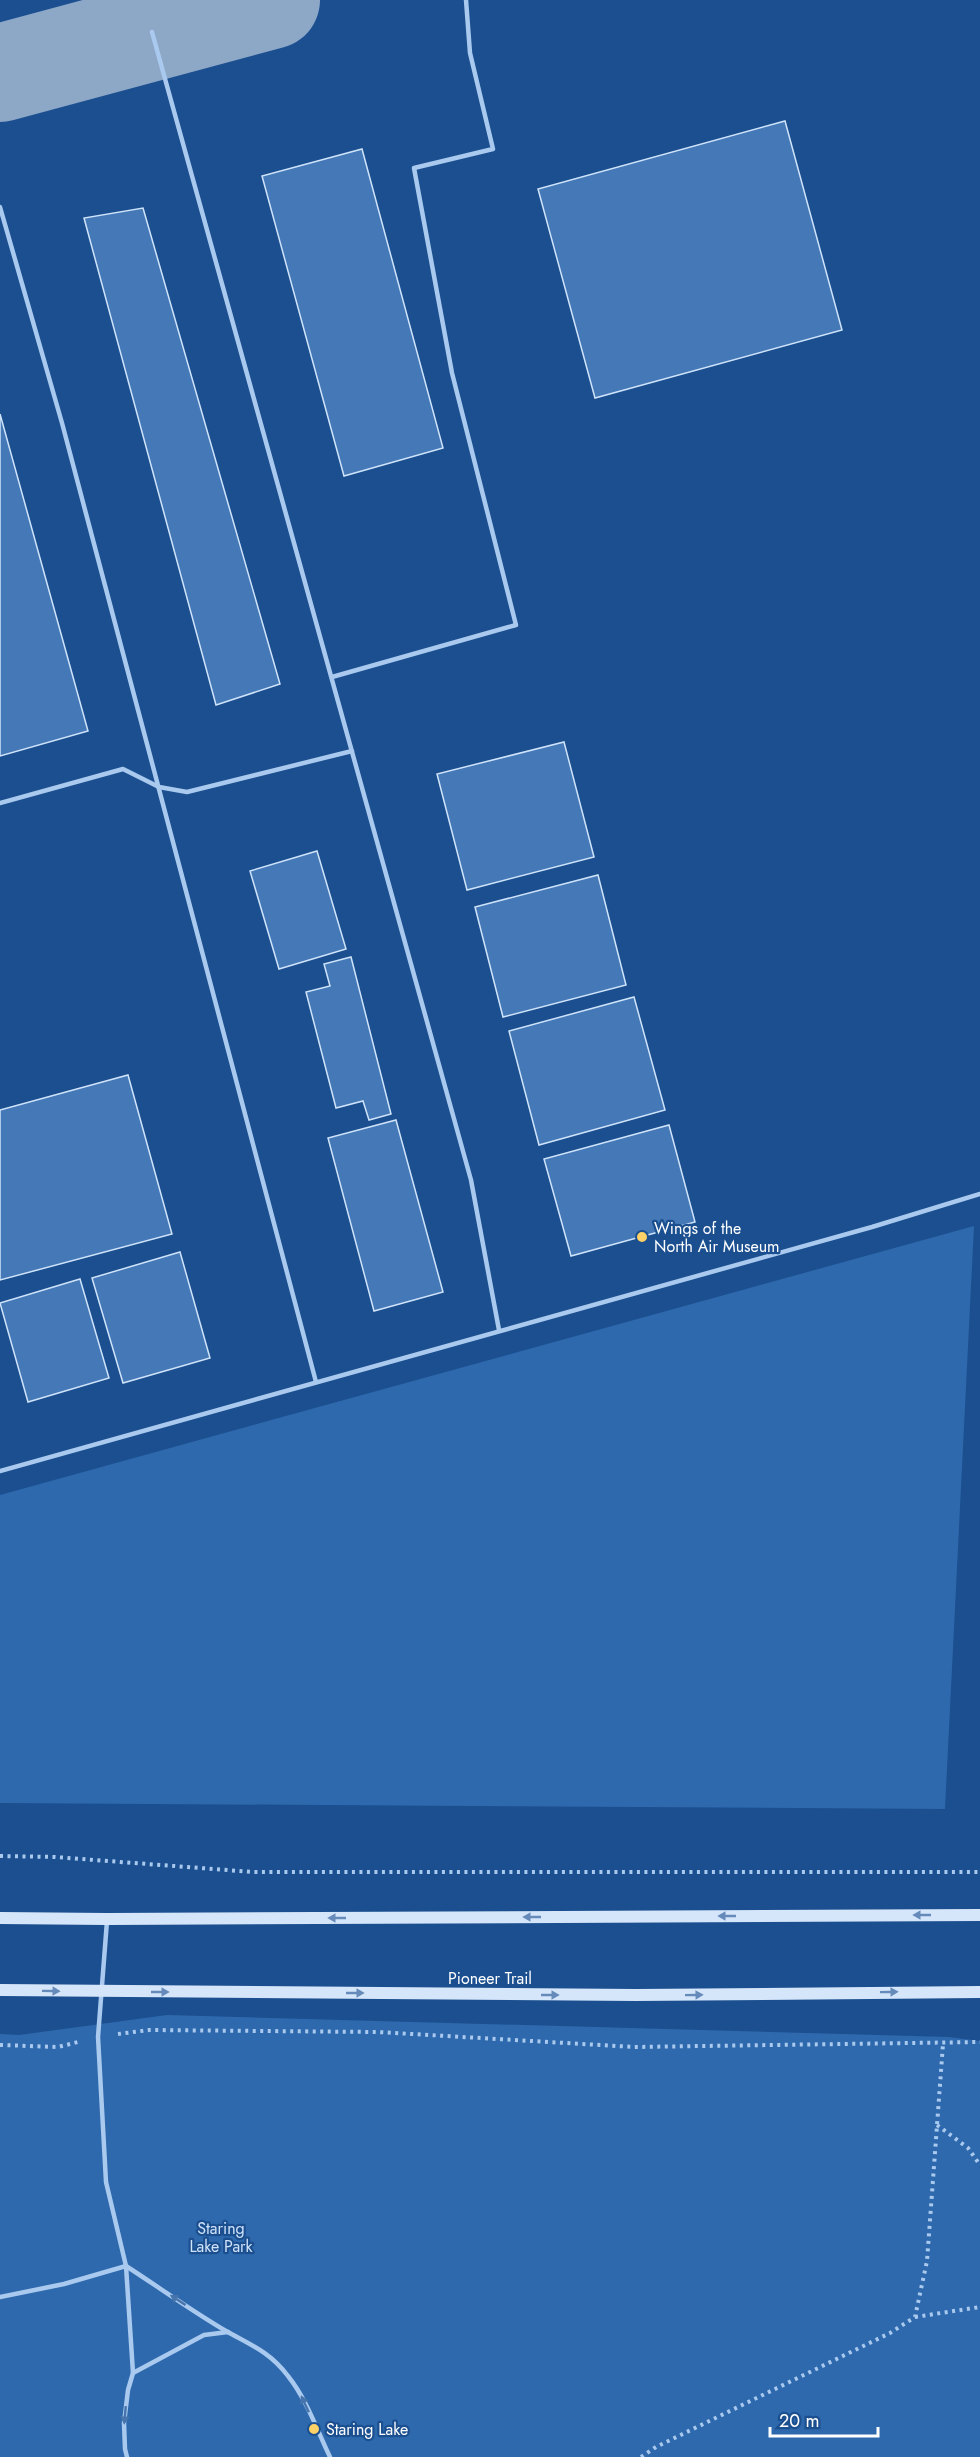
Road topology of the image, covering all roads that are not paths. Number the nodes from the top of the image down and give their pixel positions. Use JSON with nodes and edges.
{"nodes":[{"id":1,"x":466,"y":0,"type":"edge"},
{"id":2,"x":152,"y":32,"type":"dead end"},
{"id":3,"x":0,"y":207,"type":"edge"},
{"id":4,"x":332,"y":677,"type":"junction"},
{"id":5,"x":352,"y":751,"type":"junction"},
{"id":6,"x":159,"y":787,"type":"junction"},
{"id":7,"x":0,"y":803,"type":"edge"},
{"id":8,"x":980,"y":1194,"type":"edge"},
{"id":9,"x":499,"y":1330,"type":"junction"},
{"id":10,"x":316,"y":1382,"type":"junction"},
{"id":11,"x":0,"y":1471,"type":"edge"},
{"id":12,"x":980,"y":1915,"type":"edge"},
{"id":13,"x":0,"y":1918,"type":"edge"},
{"id":14,"x":107,"y":1919,"type":"junction"},
{"id":15,"x":0,"y":1990,"type":"edge"},
{"id":16,"x":101,"y":1992,"type":"junction"},
{"id":17,"x":980,"y":1992,"type":"edge"},
{"id":18,"x":126,"y":2266,"type":"junction"},
{"id":19,"x":0,"y":2297,"type":"edge"},
{"id":20,"x":228,"y":2332,"type":"junction"},
{"id":21,"x":133,"y":2373,"type":"junction"},
{"id":22,"x":127,"y":2457,"type":"edge"},
{"id":23,"x":330,"y":2457,"type":"edge"}],
"edges":[{"from":1,"to":4,"type":"lane"},
{"from":2,"to":4,"type":"lane"},
{"from":3,"to":6,"type":"lane"},
{"from":4,"to":5,"type":"lane"},
{"from":5,"to":6,"type":"lane"},
{"from":5,"to":9,"type":"lane"},
{"from":6,"to":7,"type":"lane"},
{"from":6,"to":10,"type":"lane"},
{"from":8,"to":9,"type":"lane"},
{"from":9,"to":10,"type":"lane"},
{"from":10,"to":11,"type":"lane"},
{"from":12,"to":14,"type":"main road","one_way":true},
{"from":13,"to":14,"type":"main road"},
{"from":14,"to":16,"type":"lane"},
{"from":15,"to":16,"type":"main road","name":"Pioneer Trail","one_way":true},
{"from":16,"to":17,"type":"main road","name":"Pioneer Trail","one_way":true},
{"from":16,"to":18,"type":"lane"},
{"from":18,"to":19,"type":"lane"},
{"from":20,"to":18,"type":"lane","one_way":true},
{"from":18,"to":21,"type":"lane"},
{"from":20,"to":21,"type":"lane"},
{"from":23,"to":20,"type":"lane","one_way":true},
{"from":21,"to":22,"type":"lane","one_way":true}]}
